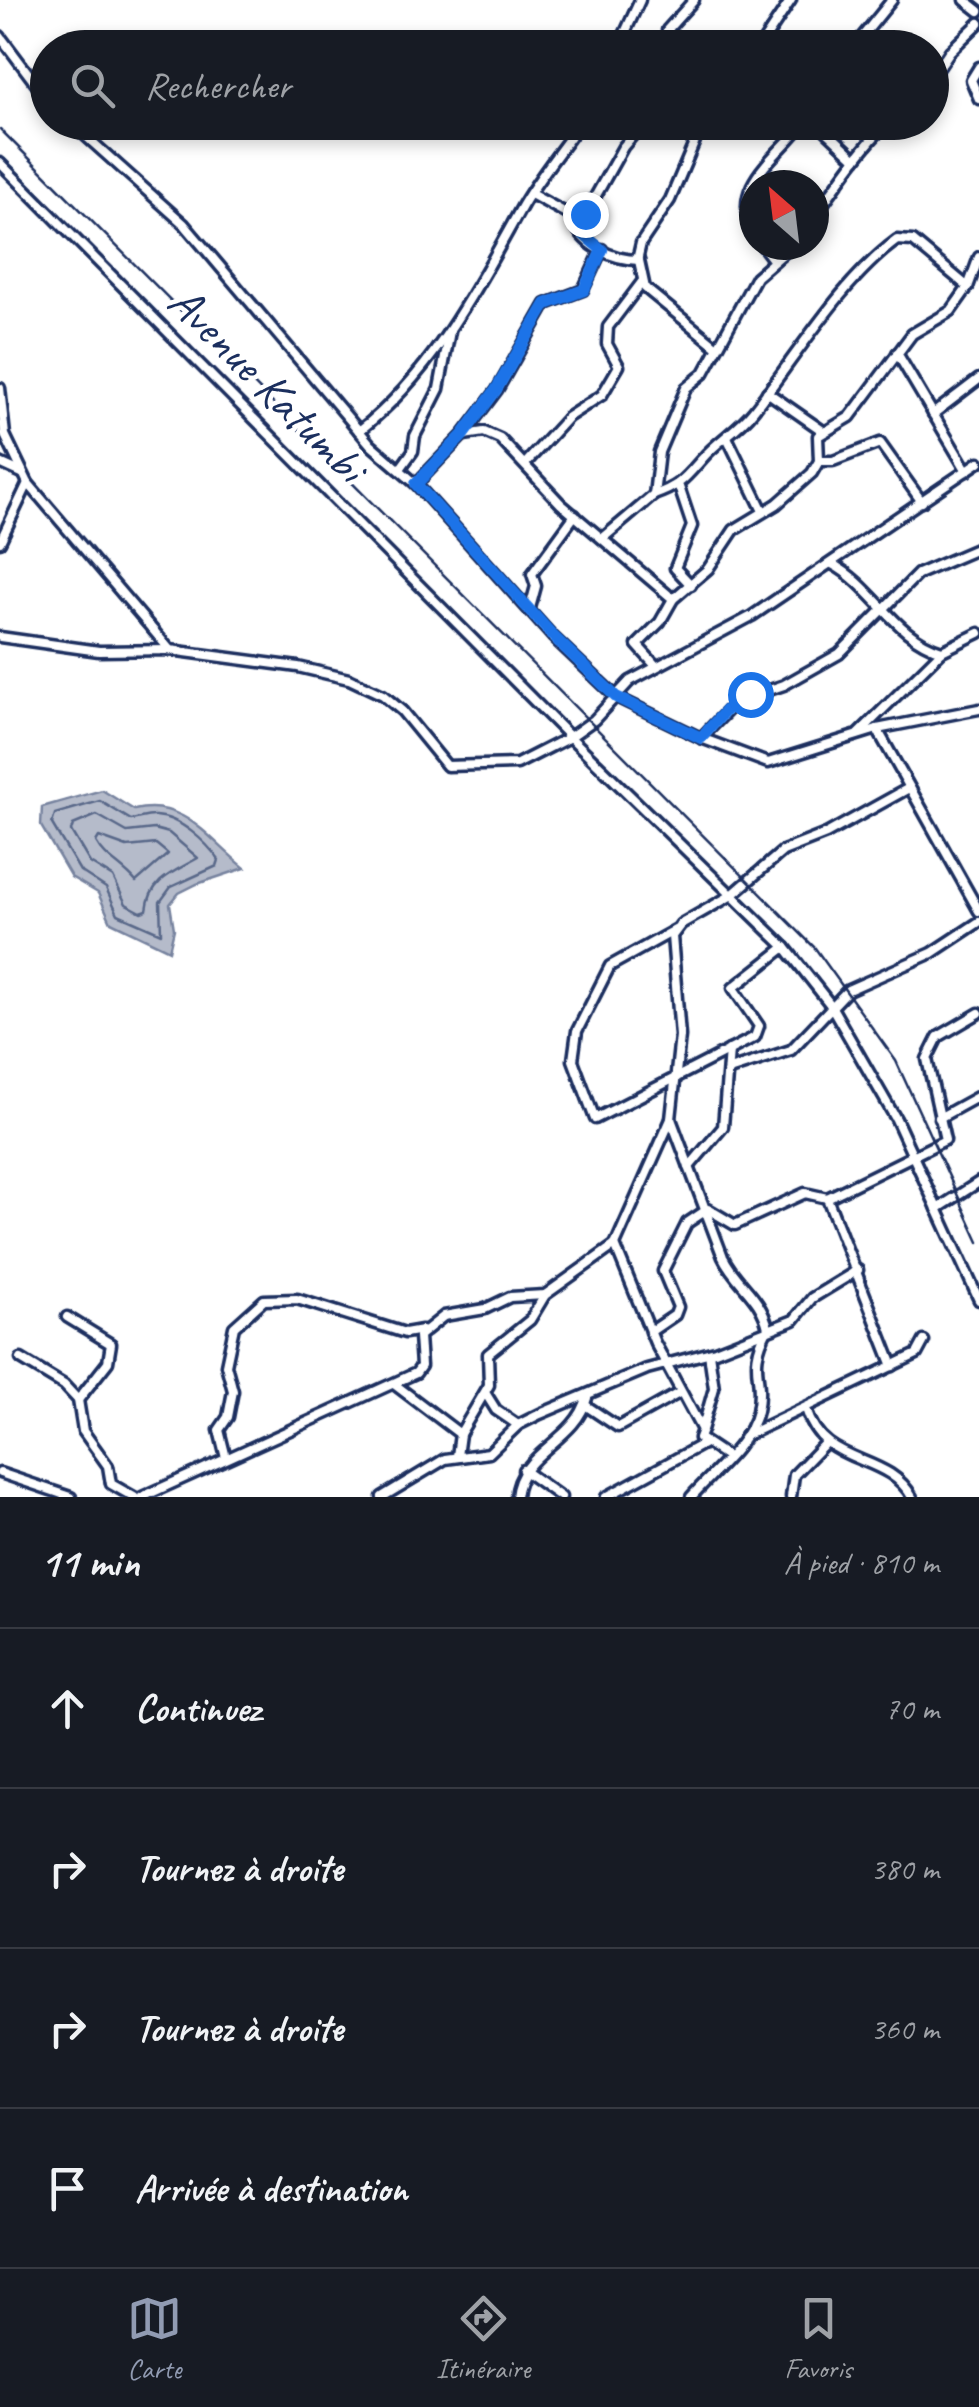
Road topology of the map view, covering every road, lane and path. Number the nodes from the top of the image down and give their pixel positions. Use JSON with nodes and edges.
{"nodes":[{"id":1,"x":640,"y":0,"type":"edge"},
{"id":2,"x":694,"y":0,"type":"edge"},
{"id":3,"x":791,"y":0,"type":"edge"},
{"id":4,"x":892,"y":0,"type":"edge"},
{"id":5,"x":965,"y":0,"type":"edge"},
{"id":6,"x":979,"y":11,"type":"edge"},
{"id":7,"x":979,"y":24,"type":"edge"},
{"id":8,"x":626,"y":30,"type":"edge"},
{"id":9,"x":667,"y":30,"type":"edge"},
{"id":10,"x":771,"y":30,"type":"edge"},
{"id":11,"x":867,"y":30,"type":"edge"},
{"id":12,"x":0,"y":36,"type":"edge"},
{"id":13,"x":949,"y":53,"type":"edge"},
{"id":14,"x":979,"y":67,"type":"edge"},
{"id":15,"x":30,"y":76,"type":"edge"},
{"id":16,"x":979,"y":99,"type":"edge"},
{"id":17,"x":90,"y":140,"type":"edge"},
{"id":18,"x":568,"y":140,"type":"edge"},
{"id":19,"x":630,"y":140,"type":"edge"},
{"id":20,"x":695,"y":140,"type":"edge"},
{"id":21,"x":789,"y":140,"type":"edge"},
{"id":22,"x":836,"y":140,"type":"edge"},
{"id":23,"x":872,"y":140,"type":"edge"},
{"id":24,"x":856,"y":159,"type":"junction"},
{"id":25,"x":0,"y":163,"type":"edge"},
{"id":26,"x":758,"y":170,"type":"edge"},
{"id":27,"x":531,"y":194,"type":"junction"},
{"id":28,"x":829,"y":196,"type":"edge"},
{"id":29,"x":575,"y":218,"type":"junction"},
{"id":30,"x":602,"y":250,"type":"junction"},
{"id":31,"x":979,"y":257,"type":"edge"},
{"id":32,"x":639,"y":260,"type":"junction"},
{"id":33,"x":774,"y":261,"type":"edge"},
{"id":34,"x":642,"y":282,"type":"junction"},
{"id":35,"x":968,"y":287,"type":"junction"},
{"id":36,"x":450,"y":330,"type":"junction"},
{"id":37,"x":716,"y":346,"type":"junction"},
{"id":38,"x":898,"y":353,"type":"junction"},
{"id":39,"x":979,"y":379,"type":"edge"},
{"id":40,"x":0,"y":388,"type":"edge"},
{"id":41,"x":767,"y":392,"type":"junction"},
{"id":42,"x":933,"y":414,"type":"junction"},
{"id":43,"x":824,"y":430,"type":"junction"},
{"id":44,"x":359,"y":431,"type":"junction"},
{"id":45,"x":463,"y":435,"type":"junction"},
{"id":46,"x":3,"y":436,"type":"edge"},
{"id":47,"x":726,"y":437,"type":"junction"},
{"id":48,"x":819,"y":461,"type":"junction"},
{"id":49,"x":0,"y":462,"type":"edge"},
{"id":50,"x":979,"y":462,"type":"edge"},
{"id":51,"x":525,"y":464,"type":"junction"},
{"id":52,"x":400,"y":469,"type":"junction"},
{"id":53,"x":967,"y":472,"type":"junction"},
{"id":54,"x":22,"y":473,"type":"junction"},
{"id":55,"x":28,"y":483,"type":"junction"},
{"id":56,"x":416,"y":484,"type":"junction"},
{"id":57,"x":678,"y":486,"type":"junction"},
{"id":58,"x":654,"y":495,"type":"junction"},
{"id":59,"x":922,"y":502,"type":"junction"},
{"id":60,"x":762,"y":509,"type":"junction"},
{"id":61,"x":575,"y":516,"type":"junction"},
{"id":62,"x":604,"y":538,"type":"junction"},
{"id":63,"x":0,"y":542,"type":"edge"},
{"id":64,"x":979,"y":548,"type":"edge"},
{"id":65,"x":832,"y":564,"type":"junction"},
{"id":66,"x":691,"y":585,"type":"junction"},
{"id":67,"x":674,"y":599,"type":"junction"},
{"id":68,"x":530,"y":608,"type":"junction"},
{"id":69,"x":884,"y":608,"type":"junction"},
{"id":70,"x":979,"y":632,"type":"edge"},
{"id":71,"x":0,"y":637,"type":"edge"},
{"id":72,"x":921,"y":645,"type":"junction"},
{"id":73,"x":170,"y":650,"type":"junction"},
{"id":74,"x":942,"y":651,"type":"junction"},
{"id":75,"x":655,"y":665,"type":"junction"},
{"id":76,"x":928,"y":666,"type":"junction"},
{"id":77,"x":616,"y":697,"type":"junction"},
{"id":78,"x":979,"y":709,"type":"edge"},
{"id":79,"x":877,"y":730,"type":"junction"},
{"id":80,"x":570,"y":737,"type":"junction"},
{"id":81,"x":855,"y":737,"type":"junction"},
{"id":82,"x":701,"y":738,"type":"junction"},
{"id":83,"x":909,"y":788,"type":"junction"},
{"id":84,"x":732,"y":895,"type":"junction"},
{"id":85,"x":979,"y":911,"type":"edge"},
{"id":86,"x":979,"y":922,"type":"edge"},
{"id":87,"x":675,"y":930,"type":"junction"},
{"id":88,"x":785,"y":948,"type":"junction"},
{"id":89,"x":830,"y":1004,"type":"junction"},
{"id":90,"x":979,"y":1013,"type":"edge"},
{"id":91,"x":729,"y":1050,"type":"junction"},
{"id":92,"x":729,"y":1070,"type":"junction"},
{"id":93,"x":674,"y":1076,"type":"junction"},
{"id":94,"x":979,"y":1096,"type":"edge"},
{"id":95,"x":940,"y":1118,"type":"junction"},
{"id":96,"x":671,"y":1119,"type":"junction"},
{"id":97,"x":913,"y":1157,"type":"junction"},
{"id":98,"x":689,"y":1167,"type":"junction"},
{"id":99,"x":979,"y":1182,"type":"edge"},
{"id":100,"x":827,"y":1198,"type":"junction"},
{"id":101,"x":708,"y":1209,"type":"junction"},
{"id":102,"x":937,"y":1209,"type":"junction"},
{"id":103,"x":615,"y":1245,"type":"junction"},
{"id":104,"x":858,"y":1270,"type":"junction"},
{"id":105,"x":978,"y":1294,"type":"edge"},
{"id":106,"x":545,"y":1295,"type":"junction"},
{"id":107,"x":67,"y":1318,"type":"dead end"},
{"id":108,"x":768,"y":1328,"type":"junction"},
{"id":109,"x":422,"y":1330,"type":"junction"},
{"id":110,"x":650,"y":1332,"type":"junction"},
{"id":111,"x":924,"y":1342,"type":"dead end"},
{"id":112,"x":709,"y":1352,"type":"junction"},
{"id":113,"x":21,"y":1359,"type":"dead end"},
{"id":114,"x":666,"y":1363,"type":"junction"},
{"id":115,"x":893,"y":1366,"type":"junction"},
{"id":116,"x":394,"y":1384,"type":"junction"},
{"id":117,"x":486,"y":1394,"type":"junction"},
{"id":118,"x":678,"y":1394,"type":"junction"},
{"id":119,"x":78,"y":1400,"type":"junction"},
{"id":120,"x":586,"y":1401,"type":"junction"},
{"id":121,"x":806,"y":1409,"type":"junction"},
{"id":122,"x":518,"y":1425,"type":"junction"},
{"id":123,"x":460,"y":1434,"type":"junction"},
{"id":124,"x":746,"y":1436,"type":"junction"},
{"id":125,"x":700,"y":1440,"type":"junction"},
{"id":126,"x":824,"y":1443,"type":"junction"},
{"id":127,"x":457,"y":1456,"type":"junction"},
{"id":128,"x":726,"y":1456,"type":"junction"},
{"id":129,"x":226,"y":1458,"type":"junction"},
{"id":130,"x":523,"y":1470,"type":"junction"},
{"id":131,"x":0,"y":1473,"type":"edge"},
{"id":132,"x":387,"y":1496,"type":"edge"},
{"id":133,"x":72,"y":1497,"type":"edge"},
{"id":134,"x":134,"y":1497,"type":"edge"},
{"id":135,"x":142,"y":1497,"type":"edge"},
{"id":136,"x":516,"y":1497,"type":"edge"},
{"id":137,"x":561,"y":1497,"type":"edge"},
{"id":138,"x":606,"y":1497,"type":"edge"},
{"id":139,"x":690,"y":1497,"type":"edge"},
{"id":140,"x":791,"y":1497,"type":"edge"},
{"id":141,"x":912,"y":1497,"type":"edge"}],
"edges":[{"from":1,"to":8,"type":"street"},
{"from":2,"to":9,"type":"street"},
{"from":3,"to":10,"type":"street"},
{"from":4,"to":11,"type":"street"},
{"from":5,"to":6,"type":"street"},
{"from":7,"to":13,"type":"street"},
{"from":12,"to":15,"type":"street"},
{"from":14,"to":16,"type":"street"},
{"from":17,"to":44,"type":"street"},
{"from":18,"to":27,"type":"street"},
{"from":19,"to":29,"type":"street"},
{"from":20,"to":32,"type":"street"},
{"from":21,"to":26,"type":"street"},
{"from":22,"to":24,"type":"street"},
{"from":23,"to":24,"type":"street"},
{"from":24,"to":28,"type":"street"},
{"from":25,"to":80,"type":"street","name":"Avenue Katumbi"},
{"from":27,"to":29,"type":"street"},
{"from":27,"to":36,"type":"street"},
{"from":29,"to":30,"type":"street"},
{"from":30,"to":32,"type":"street"},
{"from":30,"to":45,"type":"street"},
{"from":31,"to":35,"type":"street"},
{"from":32,"to":34,"type":"street"},
{"from":33,"to":37,"type":"street"},
{"from":34,"to":37,"type":"street"},
{"from":34,"to":51,"type":"street"},
{"from":35,"to":38,"type":"street"},
{"from":35,"to":41,"type":"street"},
{"from":36,"to":44,"type":"street"},
{"from":36,"to":52,"type":"street"},
{"from":37,"to":58,"type":"street"},
{"from":38,"to":42,"type":"street"},
{"from":38,"to":43,"type":"street"},
{"from":39,"to":42,"type":"street"},
{"from":40,"to":46,"type":"street"},
{"from":41,"to":43,"type":"street"},
{"from":41,"to":47,"type":"street"},
{"from":42,"to":53,"type":"street"},
{"from":43,"to":48,"type":"street"},
{"from":44,"to":52,"type":"street"},
{"from":45,"to":51,"type":"street"},
{"from":45,"to":56,"type":"street"},
{"from":46,"to":54,"type":"street"},
{"from":47,"to":57,"type":"street"},
{"from":47,"to":60,"type":"street"},
{"from":48,"to":59,"type":"street"},
{"from":48,"to":60,"type":"street"},
{"from":49,"to":54,"type":"street"},
{"from":50,"to":53,"type":"street"},
{"from":51,"to":61,"type":"street"},
{"from":52,"to":56,"type":"street"},
{"from":53,"to":59,"type":"street"},
{"from":54,"to":55,"type":"street"},
{"from":55,"to":63,"type":"street"},
{"from":55,"to":73,"type":"street"},
{"from":56,"to":68,"type":"street"},
{"from":57,"to":58,"type":"street"},
{"from":57,"to":66,"type":"street"},
{"from":58,"to":62,"type":"street"},
{"from":59,"to":65,"type":"street"},
{"from":60,"to":66,"type":"street"},
{"from":61,"to":62,"type":"street"},
{"from":61,"to":68,"type":"street"},
{"from":62,"to":67,"type":"street"},
{"from":64,"to":69,"type":"street"},
{"from":65,"to":69,"type":"street"},
{"from":65,"to":75,"type":"street"},
{"from":66,"to":67,"type":"street"},
{"from":67,"to":75,"type":"street"},
{"from":68,"to":77,"type":"street"},
{"from":69,"to":72,"type":"street"},
{"from":69,"to":82,"type":"street"},
{"from":70,"to":74,"type":"street"},
{"from":71,"to":73,"type":"street"},
{"from":72,"to":74,"type":"street"},
{"from":72,"to":76,"type":"street"},
{"from":73,"to":80,"type":"street"},
{"from":74,"to":76,"type":"street"},
{"from":75,"to":77,"type":"street"},
{"from":76,"to":81,"type":"street"},
{"from":77,"to":80,"type":"street"},
{"from":77,"to":82,"type":"street"},
{"from":78,"to":79,"type":"street"},
{"from":79,"to":81,"type":"street"},
{"from":79,"to":83,"type":"street"},
{"from":80,"to":84,"type":"street","name":"Avenue Katumbi"},
{"from":81,"to":82,"type":"street"},
{"from":83,"to":84,"type":"street"},
{"from":83,"to":85,"type":"street"},
{"from":84,"to":87,"type":"street"},
{"from":84,"to":88,"type":"street","name":"Avenue Katumbi"},
{"from":86,"to":89,"type":"street"},
{"from":87,"to":93,"type":"street"},
{"from":87,"to":93,"type":"street"},
{"from":88,"to":89,"type":"street","name":"Avenue Katumbi"},
{"from":88,"to":91,"type":"street"},
{"from":89,"to":92,"type":"street"},
{"from":89,"to":97,"type":"street","name":"Avenue Katumbi"},
{"from":90,"to":95,"type":"street"},
{"from":91,"to":92,"type":"street"},
{"from":91,"to":93,"type":"street"},
{"from":92,"to":98,"type":"street"},
{"from":93,"to":96,"type":"street"},
{"from":94,"to":95,"type":"street"},
{"from":95,"to":97,"type":"street"},
{"from":96,"to":98,"type":"street"},
{"from":96,"to":103,"type":"street"},
{"from":97,"to":100,"type":"street"},
{"from":97,"to":102,"type":"street","name":"Avenue Katumbi"},
{"from":98,"to":101,"type":"street"},
{"from":99,"to":102,"type":"street"},
{"from":100,"to":101,"type":"street"},
{"from":100,"to":104,"type":"street"},
{"from":101,"to":108,"type":"street"},
{"from":101,"to":110,"type":"street"},
{"from":102,"to":105,"type":"street","name":"Avenue Katumbi"},
{"from":103,"to":106,"type":"street"},
{"from":103,"to":110,"type":"street"},
{"from":104,"to":108,"type":"street"},
{"from":104,"to":115,"type":"street"},
{"from":106,"to":109,"type":"street"},
{"from":106,"to":117,"type":"street"},
{"from":107,"to":119,"type":"street"},
{"from":108,"to":112,"type":"street"},
{"from":108,"to":124,"type":"street"},
{"from":109,"to":116,"type":"street"},
{"from":109,"to":129,"type":"street"},
{"from":110,"to":114,"type":"street"},
{"from":111,"to":115,"type":"street"},
{"from":112,"to":114,"type":"street"},
{"from":112,"to":125,"type":"street"},
{"from":113,"to":119,"type":"street"},
{"from":114,"to":118,"type":"street"},
{"from":114,"to":120,"type":"street"},
{"from":115,"to":121,"type":"street"},
{"from":116,"to":123,"type":"street"},
{"from":116,"to":129,"type":"street"},
{"from":117,"to":122,"type":"street"},
{"from":117,"to":123,"type":"street"},
{"from":118,"to":120,"type":"street"},
{"from":118,"to":125,"type":"street"},
{"from":119,"to":134,"type":"street"},
{"from":120,"to":122,"type":"street"},
{"from":120,"to":130,"type":"street"},
{"from":121,"to":124,"type":"street"},
{"from":121,"to":126,"type":"street"},
{"from":122,"to":127,"type":"street"},
{"from":123,"to":127,"type":"street"},
{"from":124,"to":128,"type":"street"},
{"from":125,"to":128,"type":"street"},
{"from":125,"to":138,"type":"street"},
{"from":126,"to":140,"type":"street"},
{"from":126,"to":141,"type":"street"},
{"from":127,"to":132,"type":"street"},
{"from":128,"to":139,"type":"street"},
{"from":129,"to":135,"type":"street"},
{"from":130,"to":136,"type":"street"},
{"from":130,"to":137,"type":"street"},
{"from":131,"to":133,"type":"street"}]}
